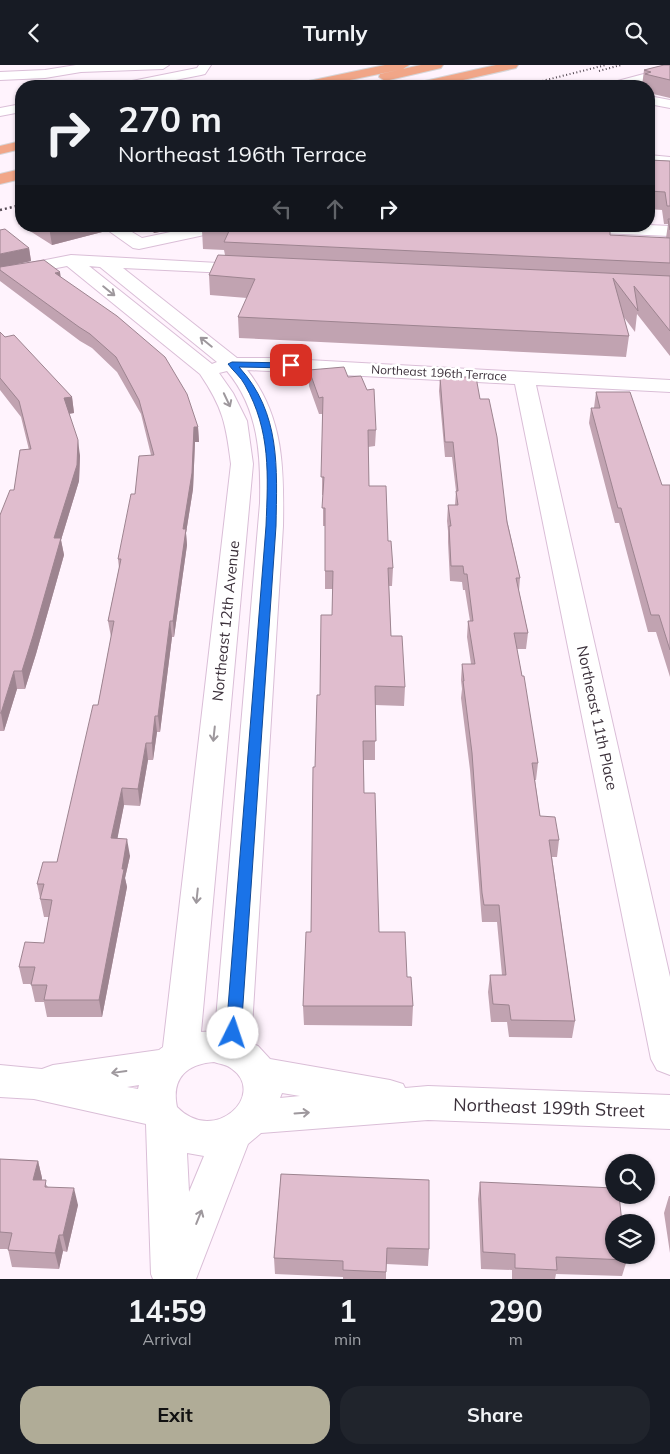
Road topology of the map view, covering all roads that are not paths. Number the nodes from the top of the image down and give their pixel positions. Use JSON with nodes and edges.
{"nodes":[{"id":1,"x":163,"y":65,"type":"edge"},
{"id":2,"x":205,"y":65,"type":"edge"},
{"id":3,"x":403,"y":65,"type":"edge"},
{"id":4,"x":437,"y":65,"type":"edge"},
{"id":5,"x":482,"y":65,"type":"edge"},
{"id":6,"x":500,"y":65,"type":"edge"},
{"id":7,"x":512,"y":65,"type":"edge"},
{"id":8,"x":670,"y":71,"type":"edge"},
{"id":9,"x":0,"y":76,"type":"edge"},
{"id":10,"x":157,"y":80,"type":"edge"},
{"id":11,"x":332,"y":80,"type":"edge"},
{"id":12,"x":370,"y":80,"type":"edge"},
{"id":13,"x":417,"y":80,"type":"edge"},
{"id":14,"x":439,"y":80,"type":"edge"},
{"id":15,"x":447,"y":80,"type":"edge"},
{"id":16,"x":638,"y":80,"type":"edge"},
{"id":17,"x":655,"y":101,"type":"edge"},
{"id":18,"x":670,"y":103,"type":"edge"},
{"id":19,"x":15,"y":109,"type":"edge"},
{"id":20,"x":0,"y":112,"type":"edge"},
{"id":21,"x":15,"y":146,"type":"edge"},
{"id":22,"x":0,"y":150,"type":"edge"},
{"id":23,"x":15,"y":154,"type":"edge"},
{"id":24,"x":0,"y":157,"type":"edge"},
{"id":25,"x":655,"y":160,"type":"edge"},
{"id":26,"x":670,"y":161,"type":"edge"},
{"id":27,"x":15,"y":166,"type":"edge"},
{"id":28,"x":655,"y":168,"type":"edge"},
{"id":29,"x":0,"y":169,"type":"edge"},
{"id":30,"x":670,"y":169,"type":"edge"},
{"id":31,"x":15,"y":175,"type":"edge"},
{"id":32,"x":0,"y":179,"type":"edge"},
{"id":33,"x":655,"y":230,"type":"edge"},
{"id":34,"x":670,"y":231,"type":"edge"},
{"id":35,"x":120,"y":232,"type":"edge"},
{"id":36,"x":195,"y":232,"type":"edge"},
{"id":37,"x":71,"y":260,"type":"junction"},
{"id":38,"x":104,"y":261,"type":"junction"},
{"id":39,"x":264,"y":270,"type":"edge"},
{"id":40,"x":0,"y":274,"type":"edge"},
{"id":41,"x":220,"y":367,"type":"junction"},
{"id":42,"x":524,"y":377,"type":"junction"},
{"id":43,"x":670,"y":386,"type":"edge"},
{"id":44,"x":670,"y":1059,"type":"edge"},
{"id":45,"x":174,"y":1060,"type":"junction"},
{"id":46,"x":246,"y":1061,"type":"junction"},
{"id":47,"x":17,"y":1082,"type":"edge"},
{"id":48,"x":428,"y":1103,"type":"junction"},
{"id":49,"x":670,"y":1112,"type":"edge"},
{"id":50,"x":162,"y":1117,"type":"junction"},
{"id":51,"x":242,"y":1125,"type":"junction"},
{"id":52,"x":173,"y":1279,"type":"edge"}],
"edges":[{"from":1,"to":9,"type":"street"},
{"from":2,"to":10,"type":"street"},
{"from":3,"to":11,"type":"highway"},
{"from":4,"to":12,"type":"highway"},
{"from":5,"to":13,"type":"highway"},
{"from":6,"to":14,"type":"highway"},
{"from":7,"to":15,"type":"highway"},
{"from":8,"to":16,"type":"street"},
{"from":17,"to":18,"type":"street"},
{"from":19,"to":20,"type":"street"},
{"from":21,"to":22,"type":"highway"},
{"from":23,"to":24,"type":"highway"},
{"from":25,"to":26,"type":"street"},
{"from":27,"to":29,"type":"highway"},
{"from":28,"to":30,"type":"street"},
{"from":31,"to":32,"type":"highway"},
{"from":33,"to":34,"type":"street"},
{"from":35,"to":36,"type":"street"},
{"from":37,"to":38,"type":"street"},
{"from":37,"to":40,"type":"street"},
{"from":37,"to":41,"type":"street","name":"Northeast 12th Avenue","one_way":true},
{"from":38,"to":39,"type":"street"},
{"from":41,"to":38,"type":"street","name":"Northeast 12th Avenue","one_way":true},
{"from":41,"to":42,"type":"street","name":"Northeast 196th Terrace"},
{"from":41,"to":45,"type":"street","name":"Northeast 12th Avenue","one_way":true},
{"from":41,"to":46,"type":"street","name":"Northeast 12th Avenue"},
{"from":42,"to":43,"type":"street","name":"Northeast 196th Terrace"},
{"from":42,"to":44,"type":"street","name":"Northeast 11th Place"},
{"from":45,"to":46,"type":"street"},
{"from":45,"to":47,"type":"street","one_way":true},
{"from":45,"to":50,"type":"street"},
{"from":46,"to":48,"type":"street","name":"Northeast 199th Street"},
{"from":46,"to":51,"type":"street"},
{"from":47,"to":50,"type":"street"},
{"from":48,"to":49,"type":"street","name":"Northeast 199th Street"},
{"from":51,"to":48,"type":"street","name":"Northeast 199th Street","one_way":true},
{"from":50,"to":51,"type":"street"},
{"from":50,"to":52,"type":"street"},
{"from":52,"to":51,"type":"street","one_way":true}]}
